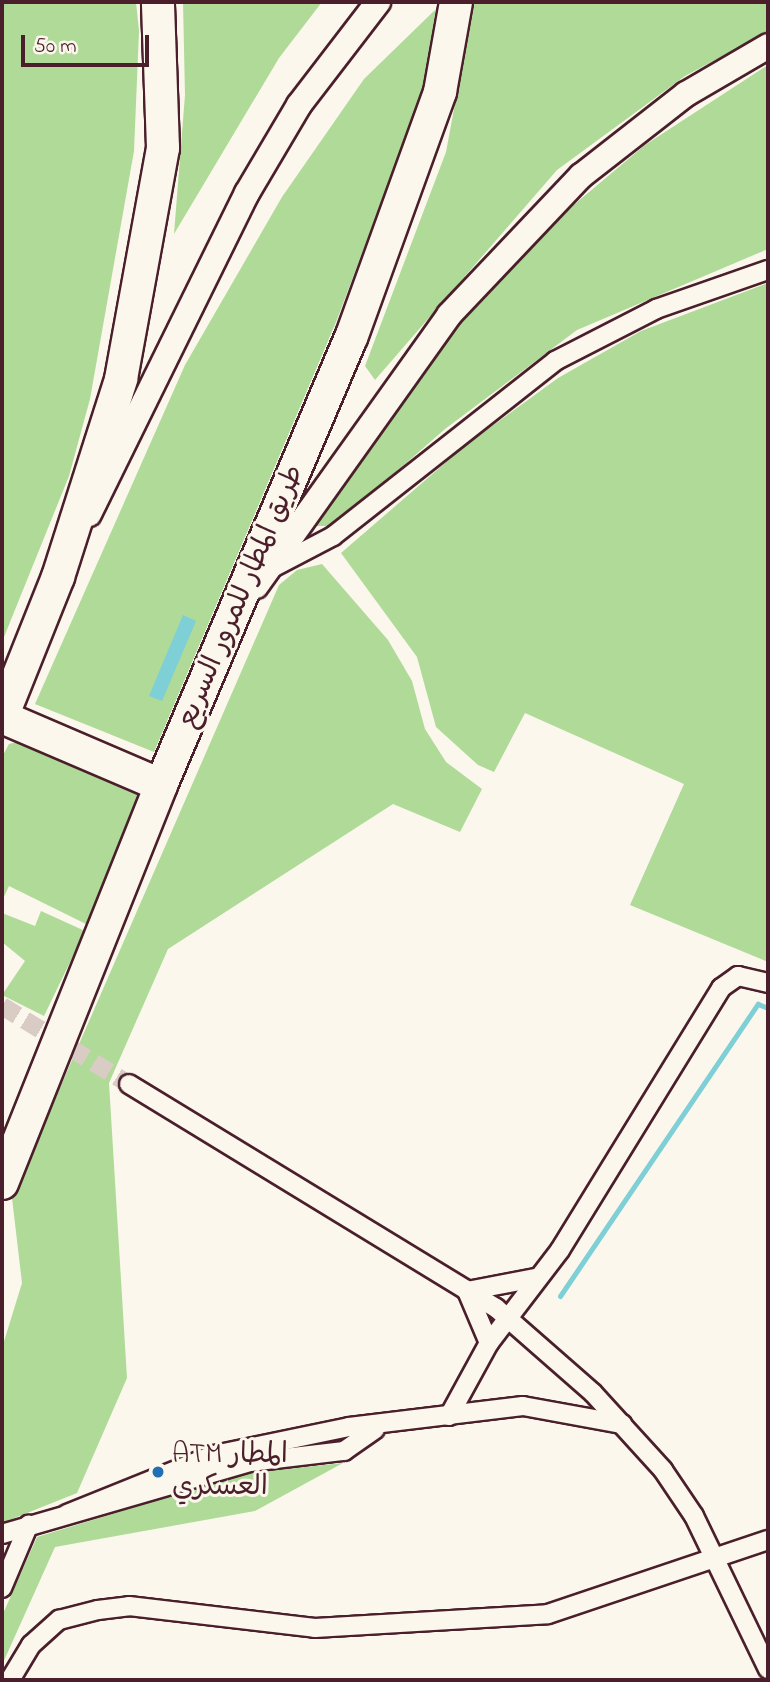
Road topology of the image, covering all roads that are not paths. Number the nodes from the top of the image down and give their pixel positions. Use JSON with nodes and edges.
{"nodes":[{"id":1,"x":158,"y":2,"type":"edge"},
{"id":2,"x":378,"y":2,"type":"edge"},
{"id":3,"x":456,"y":2,"type":"edge"},
{"id":4,"x":768,"y":46,"type":"edge"},
{"id":5,"x":768,"y":270,"type":"edge"},
{"id":6,"x":267,"y":570,"type":"junction"},
{"id":7,"x":58,"y":577,"type":"junction"},
{"id":8,"x":236,"y":616,"type":"junction"},
{"id":9,"x":2,"y":717,"type":"edge"},
{"id":10,"x":160,"y":785,"type":"junction"},
{"id":11,"x":768,"y":983,"type":"edge"},
{"id":12,"x":129,"y":1084,"type":"tunnel mouth"},
{"id":13,"x":2,"y":1183,"type":"edge"},
{"id":14,"x":535,"y":1278,"type":"junction"},
{"id":15,"x":467,"y":1290,"type":"junction"},
{"id":16,"x":505,"y":1315,"type":"junction"},
{"id":17,"x":489,"y":1343,"type":"junction"},
{"id":18,"x":449,"y":1416,"type":"junction"},
{"id":19,"x":622,"y":1424,"type":"junction"},
{"id":20,"x":375,"y":1429,"type":"junction"},
{"id":21,"x":306,"y":1435,"type":"junction"},
{"id":22,"x":309,"y":1457,"type":"junction"},
{"id":23,"x":67,"y":1514,"type":"junction"},
{"id":24,"x":29,"y":1524,"type":"junction"},
{"id":25,"x":2,"y":1534,"type":"edge"},
{"id":26,"x":768,"y":1540,"type":"edge"},
{"id":27,"x":718,"y":1560,"type":"junction"},
{"id":28,"x":2,"y":1588,"type":"edge"},
{"id":29,"x":768,"y":1669,"type":"edge"},
{"id":30,"x":10,"y":1680,"type":"edge"}],
"edges":[{"from":1,"to":7,"type":"highway"},
{"from":2,"to":7,"type":"street"},
{"from":3,"to":8,"type":"highway","name":"طريق المطار للمرور السريع"},
{"from":4,"to":6,"type":"street"},
{"from":5,"to":6,"type":"street"},
{"from":6,"to":8,"type":"street"},
{"from":7,"to":9,"type":"highway"},
{"from":8,"to":10,"type":"highway","name":"طريق المطار للمرور السريع"},
{"from":9,"to":10,"type":"highway"},
{"from":10,"to":13,"type":"highway","name":"طريق المطار للمرور السريع"},
{"from":11,"to":14,"type":"street"},
{"from":12,"to":15,"type":"street"},
{"from":14,"to":15,"type":"street"},
{"from":14,"to":16,"type":"street"},
{"from":15,"to":16,"type":"street"},
{"from":15,"to":17,"type":"street"},
{"from":16,"to":17,"type":"street"},
{"from":16,"to":19,"type":"street"},
{"from":17,"to":18,"type":"street"},
{"from":18,"to":19,"type":"street"},
{"from":18,"to":20,"type":"street"},
{"from":19,"to":27,"type":"street"},
{"from":20,"to":21,"type":"street"},
{"from":20,"to":22,"type":"street"},
{"from":21,"to":22,"type":"street"},
{"from":21,"to":23,"type":"street"},
{"from":22,"to":23,"type":"street"},
{"from":23,"to":24,"type":"street"},
{"from":24,"to":25,"type":"street"},
{"from":24,"to":28,"type":"street"},
{"from":26,"to":27,"type":"street"},
{"from":27,"to":29,"type":"street"},
{"from":27,"to":30,"type":"street"}]}
